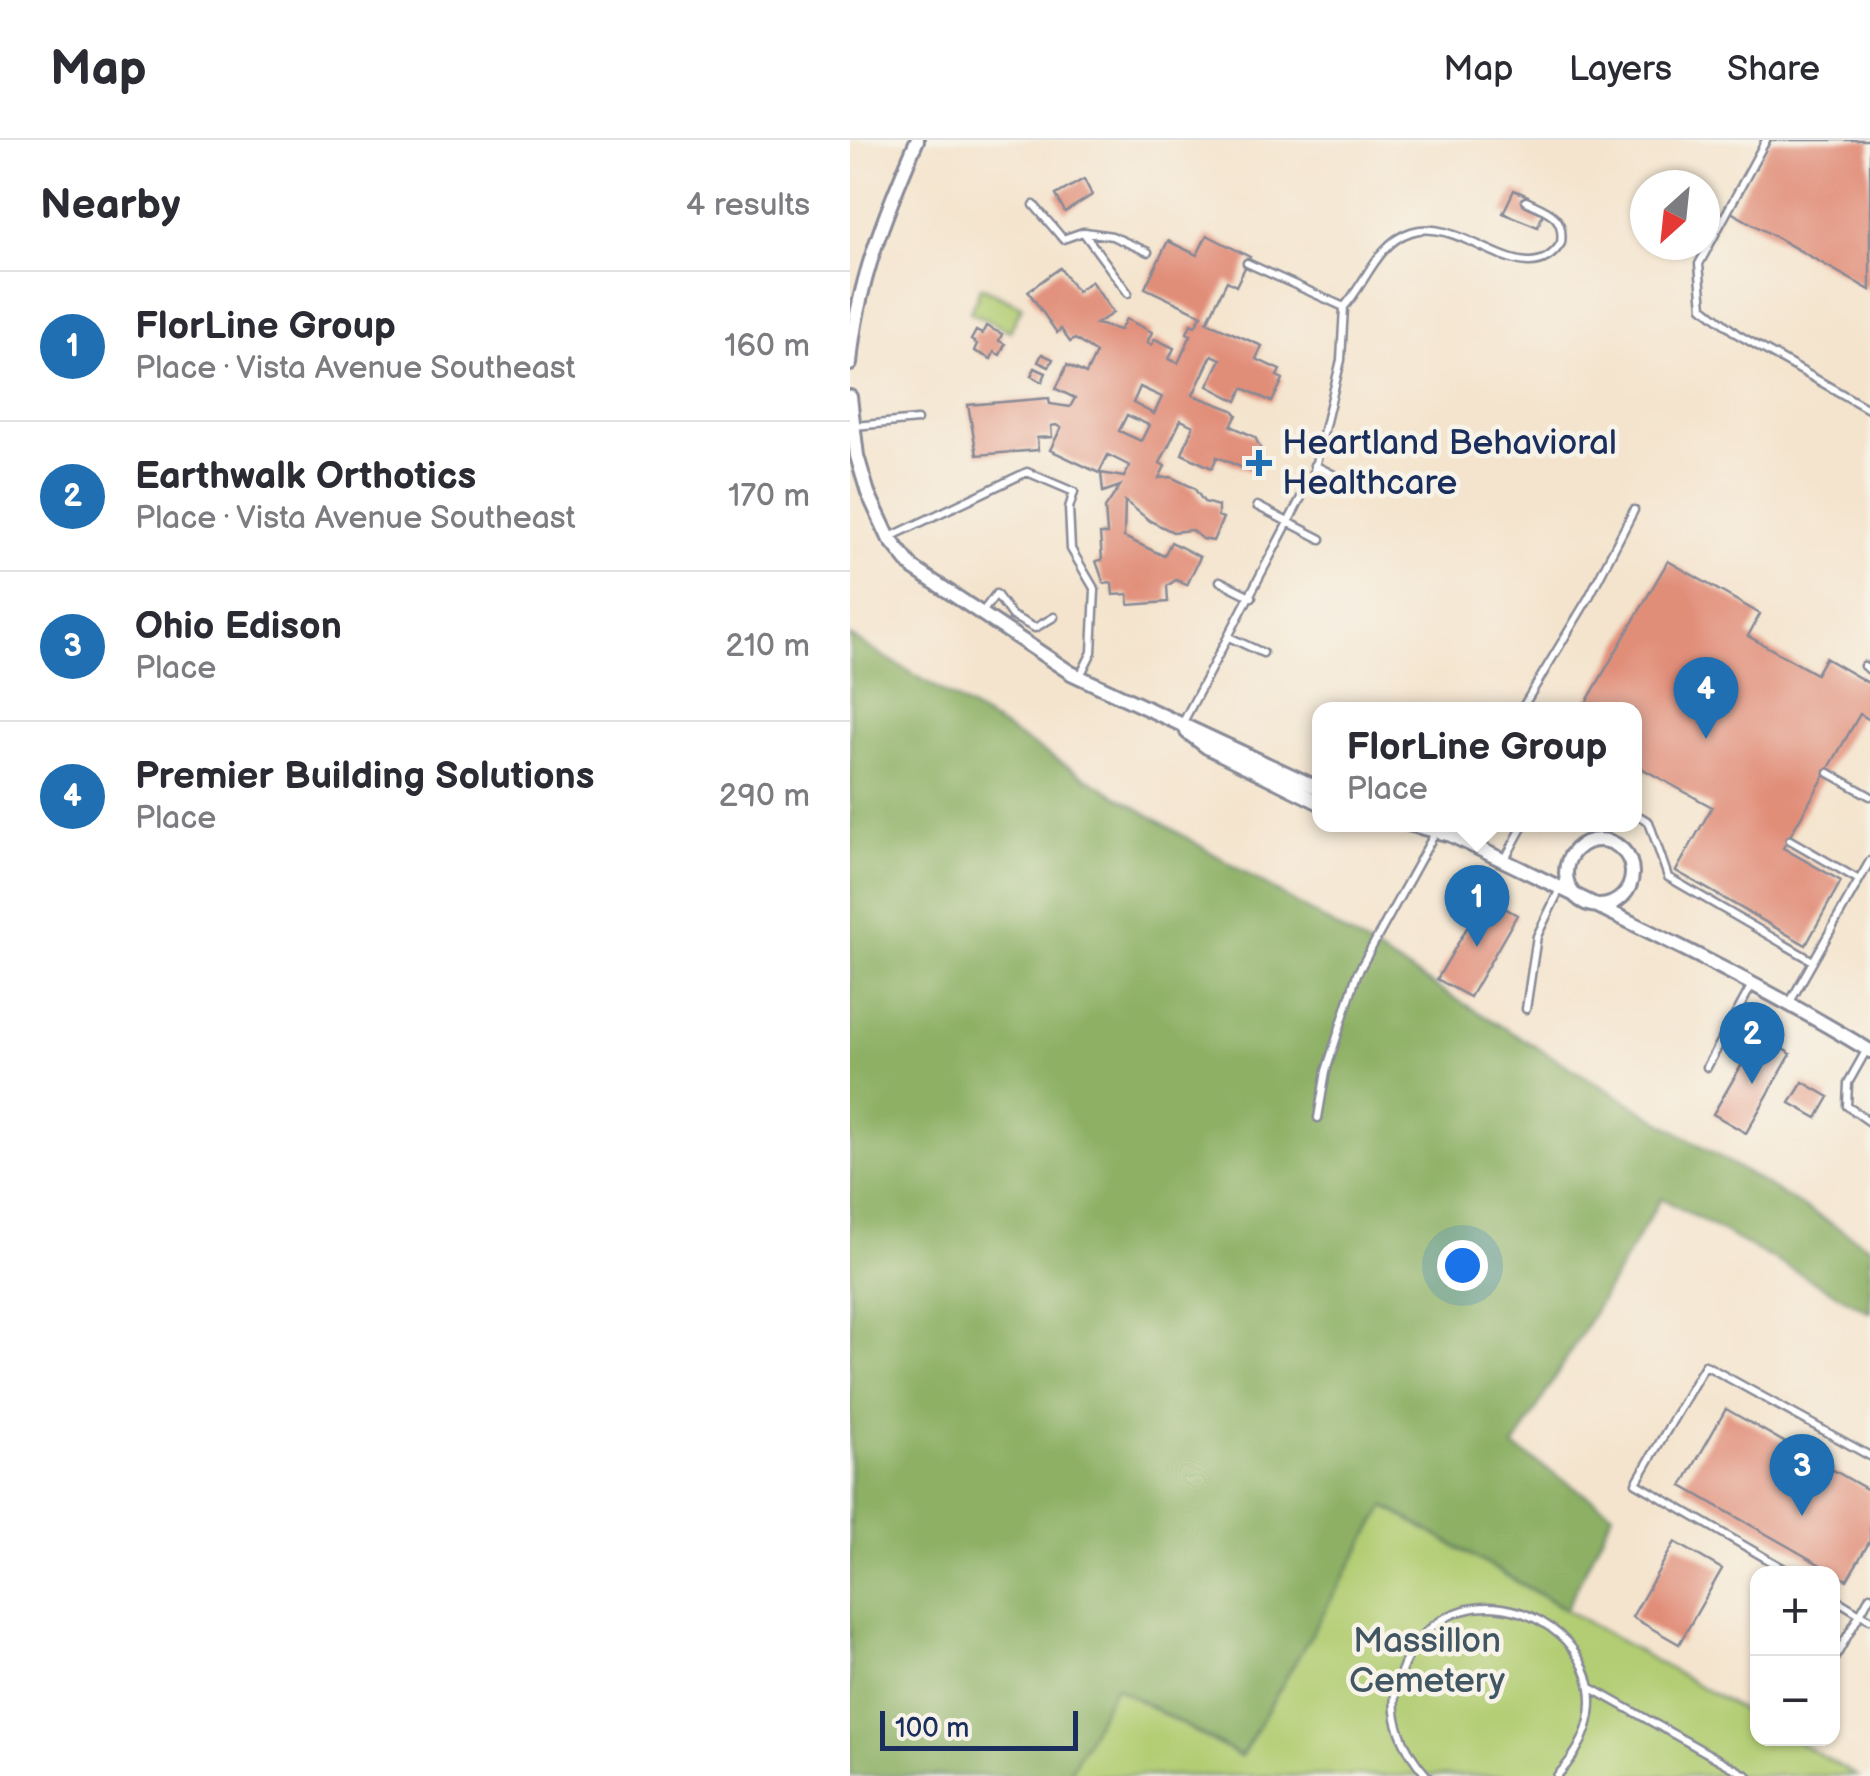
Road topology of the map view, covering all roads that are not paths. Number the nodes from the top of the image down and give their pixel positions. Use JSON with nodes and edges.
{"nodes":[{"id":1,"x":917,"y":140,"type":"edge"},
{"id":2,"x":1766,"y":140,"type":"edge"},
{"id":3,"x":1526,"y":200,"type":"dead end"},
{"id":4,"x":1034,"y":205,"type":"dead end"},
{"id":5,"x":1084,"y":232,"type":"junction"},
{"id":6,"x":1148,"y":252,"type":"dead end"},
{"id":7,"x":1247,"y":263,"type":"dead end"},
{"id":8,"x":1128,"y":293,"type":"dead end"},
{"id":9,"x":1344,"y":308,"type":"junction"},
{"id":10,"x":850,"y":364,"type":"edge"},
{"id":11,"x":850,"y":397,"type":"edge"},
{"id":12,"x":1870,"y":410,"type":"edge"},
{"id":13,"x":917,"y":420,"type":"dead end"},
{"id":14,"x":852,"y":426,"type":"junction"},
{"id":15,"x":1314,"y":465,"type":"junction"},
{"id":16,"x":1350,"y":483,"type":"dead end"},
{"id":17,"x":1257,"y":506,"type":"dead end"},
{"id":18,"x":1634,"y":510,"type":"dead end"},
{"id":19,"x":1289,"y":522,"type":"junction"},
{"id":20,"x":889,"y":538,"type":"junction"},
{"id":21,"x":1321,"y":539,"type":"dead end"},
{"id":22,"x":1220,"y":581,"type":"dead end"},
{"id":23,"x":1252,"y":597,"type":"junction"},
{"id":24,"x":979,"y":616,"type":"junction"},
{"id":25,"x":1054,"y":617,"type":"dead end"},
{"id":26,"x":1230,"y":638,"type":"junction"},
{"id":27,"x":1263,"y":654,"type":"dead end"},
{"id":28,"x":1079,"y":677,"type":"junction"},
{"id":29,"x":1526,"y":702,"type":"edge"},
{"id":30,"x":1181,"y":727,"type":"junction"},
{"id":31,"x":1829,"y":773,"type":"dead end"},
{"id":32,"x":1312,"y":785,"type":"edge"},
{"id":33,"x":1870,"y":796,"type":"edge"},
{"id":34,"x":1312,"y":799,"type":"edge"},
{"id":35,"x":1642,"y":818,"type":"edge"},
{"id":36,"x":1436,"y":832,"type":"edge"},
{"id":37,"x":1457,"y":832,"type":"edge"},
{"id":38,"x":1520,"y":832,"type":"edge"},
{"id":39,"x":1790,"y":840,"type":"dead end"},
{"id":40,"x":1870,"y":861,"type":"edge"},
{"id":41,"x":1504,"y":862,"type":"junction"},
{"id":42,"x":1859,"y":880,"type":"junction"},
{"id":43,"x":1559,"y":890,"type":"junction"},
{"id":44,"x":1585,"y":904,"type":"junction"},
{"id":45,"x":1813,"y":961,"type":"junction"},
{"id":46,"x":1753,"y":982,"type":"junction"},
{"id":47,"x":1790,"y":1002,"type":"junction"},
{"id":48,"x":1526,"y":1010,"type":"dead end"},
{"id":49,"x":1868,"y":1051,"type":"edge"},
{"id":50,"x":1707,"y":1067,"type":"dead end"},
{"id":51,"x":1318,"y":1118,"type":"dead end"},
{"id":52,"x":1870,"y":1122,"type":"edge"},
{"id":53,"x":1870,"y":1456,"type":"edge"},
{"id":54,"x":1779,"y":1566,"type":"edge"},
{"id":55,"x":1870,"y":1596,"type":"edge"},
{"id":56,"x":1840,"y":1602,"type":"edge"},
{"id":57,"x":1860,"y":1614,"type":"junction"},
{"id":58,"x":1870,"y":1619,"type":"edge"},
{"id":59,"x":1836,"y":1656,"type":"edge"},
{"id":60,"x":1593,"y":1689,"type":"junction"},
{"id":61,"x":1427,"y":1776,"type":"edge"},
{"id":62,"x":1557,"y":1776,"type":"edge"},
{"id":63,"x":1748,"y":1776,"type":"edge"}],
"edges":[{"from":1,"to":10,"type":"street"},
{"from":2,"to":12,"type":"lane"},
{"from":3,"to":9,"type":"lane"},
{"from":4,"to":5,"type":"lane"},
{"from":5,"to":6,"type":"lane"},
{"from":5,"to":8,"type":"lane"},
{"from":7,"to":9,"type":"lane"},
{"from":9,"to":15,"type":"lane"},
{"from":11,"to":14,"type":"street"},
{"from":13,"to":14,"type":"lane"},
{"from":14,"to":20,"type":"street"},
{"from":15,"to":16,"type":"lane"},
{"from":15,"to":19,"type":"lane"},
{"from":17,"to":19,"type":"lane"},
{"from":18,"to":29,"type":"lane"},
{"from":19,"to":21,"type":"lane"},
{"from":19,"to":23,"type":"lane"},
{"from":20,"to":24,"type":"street"},
{"from":20,"to":28,"type":"lane"},
{"from":22,"to":23,"type":"lane"},
{"from":23,"to":26,"type":"lane"},
{"from":24,"to":25,"type":"lane"},
{"from":24,"to":28,"type":"street"},
{"from":26,"to":27,"type":"lane"},
{"from":26,"to":30,"type":"lane"},
{"from":28,"to":30,"type":"street"},
{"from":30,"to":32,"type":"street"},
{"from":30,"to":34,"type":"street"},
{"from":31,"to":33,"type":"lane"},
{"from":35,"to":45,"type":"lane"},
{"from":36,"to":51,"type":"lane"},
{"from":37,"to":41,"type":"street"},
{"from":38,"to":41,"type":"lane"},
{"from":39,"to":42,"type":"lane"},
{"from":40,"to":42,"type":"lane"},
{"from":41,"to":43,"type":"street"},
{"from":42,"to":45,"type":"lane"},
{"from":43,"to":44,"type":"street"},
{"from":43,"to":48,"type":"lane"},
{"from":44,"to":44,"type":"street"},
{"from":44,"to":46,"type":"street"},
{"from":45,"to":47,"type":"lane"},
{"from":46,"to":47,"type":"street"},
{"from":46,"to":50,"type":"lane"},
{"from":47,"to":49,"type":"street"},
{"from":49,"to":52,"type":"lane"},
{"from":53,"to":54,"type":"lane"},
{"from":55,"to":57,"type":"lane"},
{"from":56,"to":57,"type":"lane"},
{"from":57,"to":58,"type":"lane"},
{"from":57,"to":59,"type":"lane"},
{"from":60,"to":61,"type":"lane"},
{"from":60,"to":62,"type":"lane"},
{"from":60,"to":63,"type":"lane"}]}
